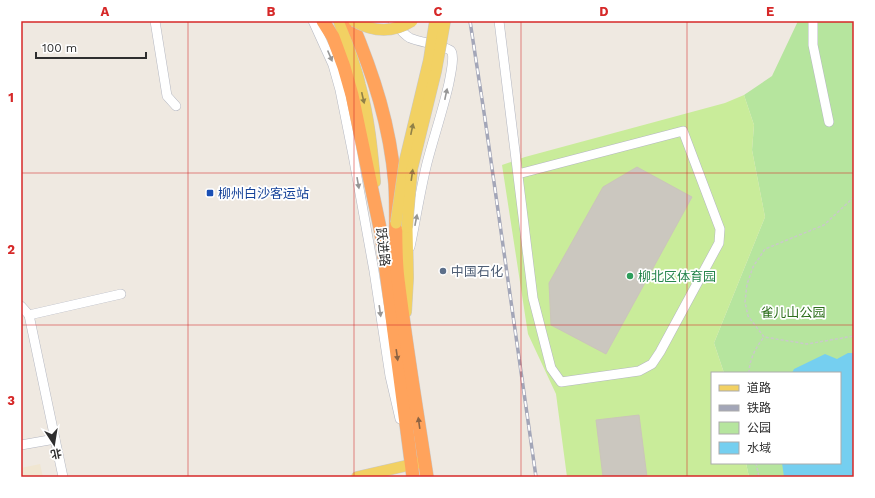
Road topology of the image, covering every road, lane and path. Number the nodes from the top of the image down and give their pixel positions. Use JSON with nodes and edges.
{"nodes":[{"id":1,"x":155,"y":21,"type":"edge"},
{"id":2,"x":313,"y":21,"type":"edge"},
{"id":3,"x":323,"y":21,"type":"edge"},
{"id":4,"x":339,"y":21,"type":"edge"},
{"id":5,"x":353,"y":21,"type":"edge"},
{"id":6,"x":393,"y":21,"type":"edge"},
{"id":7,"x":412,"y":21,"type":"edge"},
{"id":8,"x":435,"y":21,"type":"edge"},
{"id":9,"x":445,"y":21,"type":"edge"},
{"id":10,"x":499,"y":21,"type":"edge"},
{"id":11,"x":813,"y":21,"type":"edge"},
{"id":12,"x":176,"y":106,"type":"dead end"},
{"id":13,"x":828,"y":122,"type":"dead end"},
{"id":14,"x":518,"y":174,"type":"junction"},
{"id":15,"x":854,"y":197,"type":"edge"},
{"id":16,"x":400,"y":226,"type":"junction"},
{"id":17,"x":381,"y":233,"type":"junction"},
{"id":18,"x":407,"y":258,"type":"junction"},
{"id":19,"x":121,"y":294,"type":"dead end"},
{"id":20,"x":21,"y":306,"type":"edge"},
{"id":21,"x":29,"y":315,"type":"junction"},
{"id":22,"x":405,"y":325,"type":"junction"},
{"id":23,"x":854,"y":336,"type":"edge"},
{"id":24,"x":764,"y":337,"type":"junction"},
{"id":25,"x":749,"y":372,"type":"edge"},
{"id":26,"x":55,"y":439,"type":"junction"},
{"id":27,"x":21,"y":445,"type":"edge"},
{"id":28,"x":756,"y":464,"type":"edge"},
{"id":29,"x":426,"y":469,"type":"edge"},
{"id":30,"x":412,"y":471,"type":"edge"},
{"id":31,"x":63,"y":477,"type":"edge"},
{"id":32,"x":357,"y":477,"type":"edge"},
{"id":33,"x":388,"y":477,"type":"edge"},
{"id":34,"x":759,"y":477,"type":"edge"}],
"edges":[{"from":1,"to":12,"type":"street"},
{"from":2,"to":30,"type":"street","one_way":true},
{"from":3,"to":17,"type":"highway"},
{"from":4,"to":17,"type":"main road","name":"跃进路","one_way":true},
{"from":5,"to":7,"type":"main road","bridge":true},
{"from":5,"to":16,"type":"highway","bridge":true},
{"from":18,"to":6,"type":"street","one_way":true},
{"from":16,"to":8,"type":"main road","name":"跃进路","one_way":true,"bridge":true},
{"from":16,"to":9,"type":"main road","one_way":true,"bridge":true},
{"from":10,"to":14,"type":"street"},
{"from":11,"to":13,"type":"street"},
{"from":14,"to":14,"type":"street"},
{"from":15,"to":24,"type":"path"},
{"from":16,"to":18,"type":"main road"},
{"from":16,"to":22,"type":"highway","name":"跃进路"},
{"from":17,"to":30,"type":"highway","name":"跃进路","one_way":true},
{"from":18,"to":22,"type":"main road"},
{"from":19,"to":21,"type":"street"},
{"from":20,"to":21,"type":"street"},
{"from":21,"to":26,"type":"street"},
{"from":29,"to":22,"type":"highway","name":"跃进路","one_way":true},
{"from":23,"to":24,"type":"path"},
{"from":24,"to":25,"type":"path"},
{"from":26,"to":27,"type":"street"},
{"from":26,"to":31,"type":"street"},
{"from":28,"to":34,"type":"path"},
{"from":29,"to":30,"type":"main road"},
{"from":30,"to":32,"type":"main road"},
{"from":30,"to":33,"type":"main road"}]}
